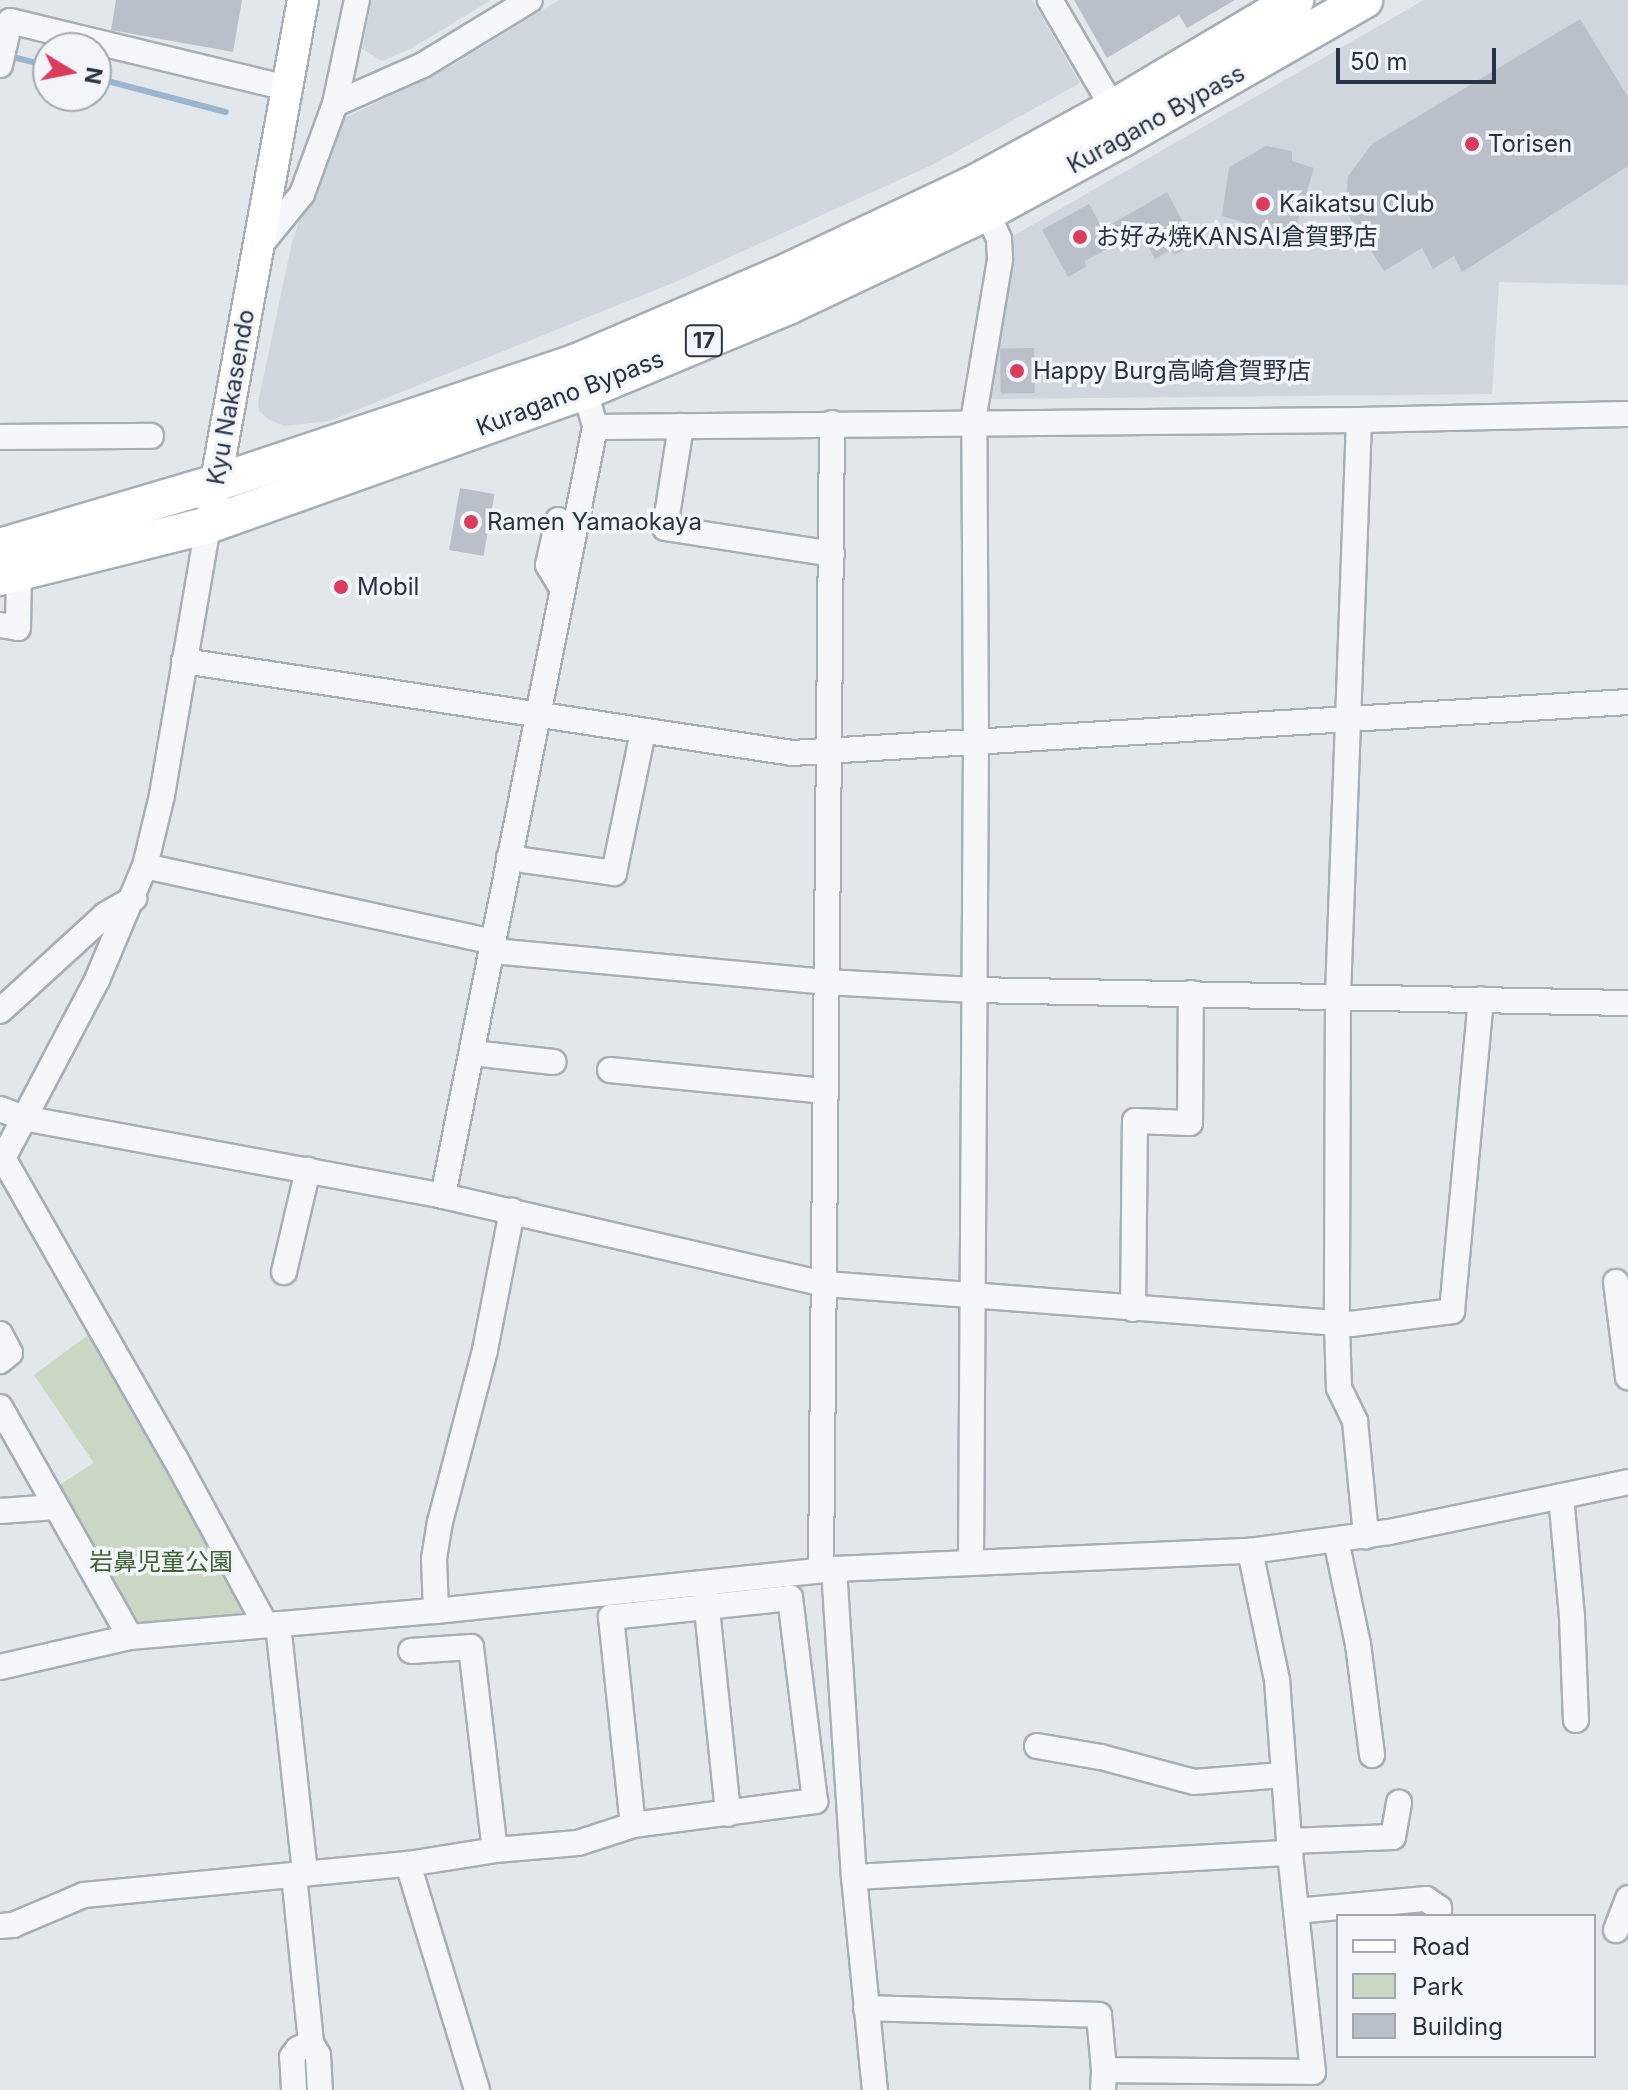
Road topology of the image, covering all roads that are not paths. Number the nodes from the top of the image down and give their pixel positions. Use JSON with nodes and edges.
{"nodes":[{"id":1,"x":303,"y":0,"type":"edge"},
{"id":2,"x":357,"y":0,"type":"edge"},
{"id":3,"x":530,"y":0,"type":"edge"},
{"id":4,"x":1050,"y":0,"type":"edge"},
{"id":5,"x":1295,"y":0,"type":"edge"},
{"id":6,"x":1364,"y":0,"type":"edge"},
{"id":7,"x":2,"y":58,"type":"edge"},
{"id":8,"x":286,"y":88,"type":"junction"},
{"id":9,"x":335,"y":104,"type":"junction"},
{"id":10,"x":1113,"y":108,"type":"junction"},
{"id":11,"x":987,"y":212,"type":"junction"},
{"id":12,"x":258,"y":248,"type":"junction"},
{"id":13,"x":585,"y":391,"type":"junction"},
{"id":14,"x":1628,"y":414,"type":"edge"},
{"id":15,"x":1359,"y":420,"type":"junction"},
{"id":16,"x":832,"y":423,"type":"junction"},
{"id":17,"x":976,"y":424,"type":"junction"},
{"id":18,"x":681,"y":426,"type":"junction"},
{"id":19,"x":595,"y":427,"type":"junction"},
{"id":20,"x":151,"y":436,"type":"dead end"},
{"id":21,"x":0,"y":437,"type":"edge"},
{"id":22,"x":216,"y":483,"type":"junction"},
{"id":23,"x":558,"y":520,"type":"dead end"},
{"id":24,"x":208,"y":525,"type":"junction"},
{"id":25,"x":832,"y":554,"type":"junction"},
{"id":26,"x":6,"y":565,"type":"edge"},
{"id":27,"x":562,"y":588,"type":"junction"},
{"id":28,"x":0,"y":625,"type":"edge"},
{"id":29,"x":184,"y":661,"type":"junction"},
{"id":30,"x":1628,"y":702,"type":"edge"},
{"id":31,"x":535,"y":717,"type":"junction"},
{"id":32,"x":1350,"y":719,"type":"junction"},
{"id":33,"x":643,"y":732,"type":"junction"},
{"id":34,"x":976,"y":743,"type":"junction"},
{"id":35,"x":830,"y":753,"type":"junction"},
{"id":36,"x":509,"y":858,"type":"junction"},
{"id":37,"x":145,"y":866,"type":"junction"},
{"id":38,"x":134,"y":898,"type":"junction"},
{"id":39,"x":493,"y":946,"type":"junction"},
{"id":40,"x":826,"y":982,"type":"junction"},
{"id":41,"x":973,"y":990,"type":"junction"},
{"id":42,"x":1191,"y":993,"type":"junction"},
{"id":43,"x":1338,"y":995,"type":"junction"},
{"id":44,"x":1481,"y":999,"type":"junction"},
{"id":45,"x":1628,"y":1003,"type":"edge"},
{"id":46,"x":0,"y":1011,"type":"edge"},
{"id":47,"x":472,"y":1053,"type":"junction"},
{"id":48,"x":554,"y":1062,"type":"dead end"},
{"id":49,"x":610,"y":1070,"type":"dead end"},
{"id":50,"x":826,"y":1091,"type":"junction"},
{"id":51,"x":0,"y":1109,"type":"edge"},
{"id":52,"x":23,"y":1118,"type":"junction"},
{"id":53,"x":2,"y":1161,"type":"edge"},
{"id":54,"x":308,"y":1170,"type":"junction"},
{"id":55,"x":443,"y":1196,"type":"junction"},
{"id":56,"x":512,"y":1211,"type":"junction"},
{"id":57,"x":284,"y":1272,"type":"dead end"},
{"id":58,"x":1616,"y":1282,"type":"dead end"},
{"id":59,"x":825,"y":1284,"type":"junction"},
{"id":60,"x":971,"y":1296,"type":"junction"},
{"id":61,"x":1133,"y":1309,"type":"junction"},
{"id":62,"x":1337,"y":1325,"type":"junction"},
{"id":63,"x":0,"y":1334,"type":"edge"},
{"id":64,"x":0,"y":1361,"type":"edge"},
{"id":65,"x":1628,"y":1377,"type":"edge"},
{"id":66,"x":0,"y":1407,"type":"edge"},
{"id":67,"x":1628,"y":1482,"type":"edge"},
{"id":68,"x":1561,"y":1496,"type":"junction"},
{"id":69,"x":56,"y":1507,"type":"junction"},
{"id":70,"x":0,"y":1511,"type":"edge"},
{"id":71,"x":1366,"y":1536,"type":"junction"},
{"id":72,"x":1336,"y":1540,"type":"junction"},
{"id":73,"x":1250,"y":1551,"type":"junction"},
{"id":74,"x":971,"y":1562,"type":"junction"},
{"id":75,"x":827,"y":1569,"type":"junction"},
{"id":76,"x":706,"y":1594,"type":"junction"},
{"id":77,"x":469,"y":1607,"type":"junction"},
{"id":78,"x":436,"y":1611,"type":"junction"},
{"id":79,"x":272,"y":1624,"type":"junction"},
{"id":80,"x":130,"y":1637,"type":"junction"},
{"id":81,"x":471,"y":1647,"type":"junction"},
{"id":82,"x":411,"y":1651,"type":"dead end"},
{"id":83,"x":0,"y":1667,"type":"edge"},
{"id":84,"x":1576,"y":1720,"type":"dead end"},
{"id":85,"x":1037,"y":1746,"type":"dead end"},
{"id":86,"x":1372,"y":1755,"type":"dead end"},
{"id":87,"x":1283,"y":1775,"type":"junction"},
{"id":88,"x":1399,"y":1803,"type":"dead end"},
{"id":89,"x":728,"y":1814,"type":"junction"},
{"id":90,"x":633,"y":1825,"type":"junction"},
{"id":91,"x":1290,"y":1847,"type":"junction"},
{"id":92,"x":495,"y":1850,"type":"junction"},
{"id":93,"x":408,"y":1864,"type":"junction"},
{"id":94,"x":300,"y":1874,"type":"junction"},
{"id":95,"x":854,"y":1877,"type":"junction"},
{"id":96,"x":1628,"y":1898,"type":"edge"},
{"id":97,"x":1296,"y":1911,"type":"junction"},
{"id":98,"x":1439,"y":1914,"type":"edge"},
{"id":99,"x":0,"y":1926,"type":"edge"},
{"id":100,"x":1616,"y":1930,"type":"dead end"},
{"id":101,"x":866,"y":2008,"type":"junction"},
{"id":102,"x":311,"y":2043,"type":"junction"},
{"id":103,"x":1103,"y":2080,"type":"edge"},
{"id":104,"x":294,"y":2090,"type":"edge"},
{"id":105,"x":320,"y":2090,"type":"edge"},
{"id":106,"x":477,"y":2090,"type":"edge"},
{"id":107,"x":875,"y":2090,"type":"edge"}],
"edges":[{"from":1,"to":8,"type":"main road","name":"Kyu Nakasendo"},
{"from":2,"to":9,"type":"street"},
{"from":3,"to":9,"type":"street"},
{"from":4,"to":10,"type":"street"},
{"from":5,"to":10,"type":"highway","name":"Kuragano Bypass","number":"17"},
{"from":6,"to":11,"type":"highway","name":"Kuragano Bypass","number":"17"},
{"from":7,"to":8,"type":"street"},
{"from":8,"to":12,"type":"main road","name":"Kyu Nakasendo"},
{"from":9,"to":12,"type":"street"},
{"from":10,"to":22,"type":"highway","name":"Kuragano Bypass","number":"17"},
{"from":11,"to":13,"type":"highway","name":"Kuragano Bypass","number":"17"},
{"from":11,"to":17,"type":"street"},
{"from":12,"to":22,"type":"main road","name":"Kyu Nakasendo"},
{"from":13,"to":19,"type":"street"},
{"from":13,"to":24,"type":"highway","name":"Kuragano Bypass","number":"17"},
{"from":14,"to":15,"type":"street"},
{"from":15,"to":17,"type":"street"},
{"from":15,"to":32,"type":"street"},
{"from":16,"to":17,"type":"street"},
{"from":16,"to":18,"type":"street"},
{"from":16,"to":25,"type":"street"},
{"from":17,"to":34,"type":"street"},
{"from":18,"to":19,"type":"street"},
{"from":18,"to":25,"type":"street"},
{"from":19,"to":27,"type":"street"},
{"from":20,"to":21,"type":"street"},
{"from":22,"to":24,"type":"main road","name":"Kyu Nakasendo"},
{"from":22,"to":26,"type":"highway","name":"Kuragano Bypass","number":"17"},
{"from":23,"to":27,"type":"street"},
{"from":24,"to":26,"type":"highway","name":"Kuragano Bypass","number":"17"},
{"from":24,"to":29,"type":"street","name":"Kyu Nakasendo"},
{"from":25,"to":35,"type":"street"},
{"from":26,"to":28,"type":"street"},
{"from":27,"to":31,"type":"street"},
{"from":29,"to":31,"type":"street"},
{"from":29,"to":37,"type":"street","name":"Kyu Nakasendo"},
{"from":30,"to":32,"type":"street"},
{"from":31,"to":33,"type":"street"},
{"from":31,"to":36,"type":"street"},
{"from":32,"to":34,"type":"street"},
{"from":32,"to":43,"type":"street"},
{"from":33,"to":35,"type":"street"},
{"from":33,"to":36,"type":"street"},
{"from":34,"to":35,"type":"street"},
{"from":34,"to":41,"type":"street"},
{"from":35,"to":40,"type":"street"},
{"from":36,"to":39,"type":"street"},
{"from":37,"to":38,"type":"street"},
{"from":37,"to":39,"type":"street"},
{"from":38,"to":46,"type":"street"},
{"from":38,"to":52,"type":"street"},
{"from":39,"to":40,"type":"street"},
{"from":39,"to":47,"type":"street"},
{"from":40,"to":41,"type":"street"},
{"from":40,"to":50,"type":"street"},
{"from":41,"to":42,"type":"street"},
{"from":41,"to":60,"type":"street"},
{"from":42,"to":43,"type":"street"},
{"from":42,"to":61,"type":"street"},
{"from":43,"to":44,"type":"street"},
{"from":43,"to":62,"type":"street"},
{"from":44,"to":45,"type":"street"},
{"from":44,"to":62,"type":"street"},
{"from":47,"to":48,"type":"street"},
{"from":47,"to":55,"type":"street"},
{"from":49,"to":50,"type":"street"},
{"from":50,"to":59,"type":"street"},
{"from":51,"to":52,"type":"street"},
{"from":52,"to":53,"type":"street"},
{"from":52,"to":54,"type":"street"},
{"from":53,"to":79,"type":"street"},
{"from":54,"to":55,"type":"street"},
{"from":54,"to":57,"type":"street"},
{"from":55,"to":56,"type":"street"},
{"from":56,"to":59,"type":"street"},
{"from":56,"to":78,"type":"street"},
{"from":58,"to":65,"type":"street"},
{"from":59,"to":60,"type":"street"},
{"from":59,"to":75,"type":"street"},
{"from":60,"to":61,"type":"street"},
{"from":60,"to":74,"type":"street"},
{"from":61,"to":62,"type":"street"},
{"from":62,"to":71,"type":"street"},
{"from":63,"to":64,"type":"street"},
{"from":66,"to":69,"type":"street"},
{"from":67,"to":68,"type":"street"},
{"from":68,"to":71,"type":"street"},
{"from":68,"to":84,"type":"street"},
{"from":69,"to":70,"type":"street"},
{"from":69,"to":80,"type":"street"},
{"from":71,"to":72,"type":"street"},
{"from":72,"to":73,"type":"street"},
{"from":72,"to":86,"type":"street"},
{"from":73,"to":74,"type":"street"},
{"from":73,"to":87,"type":"street"},
{"from":74,"to":75,"type":"street"},
{"from":75,"to":76,"type":"street"},
{"from":75,"to":95,"type":"street"},
{"from":76,"to":77,"type":"street"},
{"from":76,"to":89,"type":"street"},
{"from":76,"to":89,"type":"street"},
{"from":76,"to":90,"type":"street"},
{"from":77,"to":78,"type":"street"},
{"from":77,"to":81,"type":"street"},
{"from":78,"to":79,"type":"street"},
{"from":79,"to":80,"type":"street"},
{"from":79,"to":94,"type":"street"},
{"from":80,"to":83,"type":"street"},
{"from":81,"to":82,"type":"street"},
{"from":81,"to":92,"type":"street"},
{"from":85,"to":87,"type":"street"},
{"from":87,"to":91,"type":"street"},
{"from":88,"to":91,"type":"street"},
{"from":89,"to":90,"type":"street"},
{"from":90,"to":92,"type":"street"},
{"from":91,"to":95,"type":"street"},
{"from":91,"to":97,"type":"street"},
{"from":92,"to":93,"type":"street"},
{"from":93,"to":94,"type":"street"},
{"from":93,"to":106,"type":"street"},
{"from":94,"to":99,"type":"street"},
{"from":94,"to":102,"type":"street"},
{"from":95,"to":101,"type":"street"},
{"from":96,"to":100,"type":"street"},
{"from":97,"to":98,"type":"street"},
{"from":97,"to":103,"type":"street"},
{"from":101,"to":103,"type":"street"},
{"from":101,"to":107,"type":"street"},
{"from":102,"to":104,"type":"street"},
{"from":102,"to":105,"type":"street"}]}
